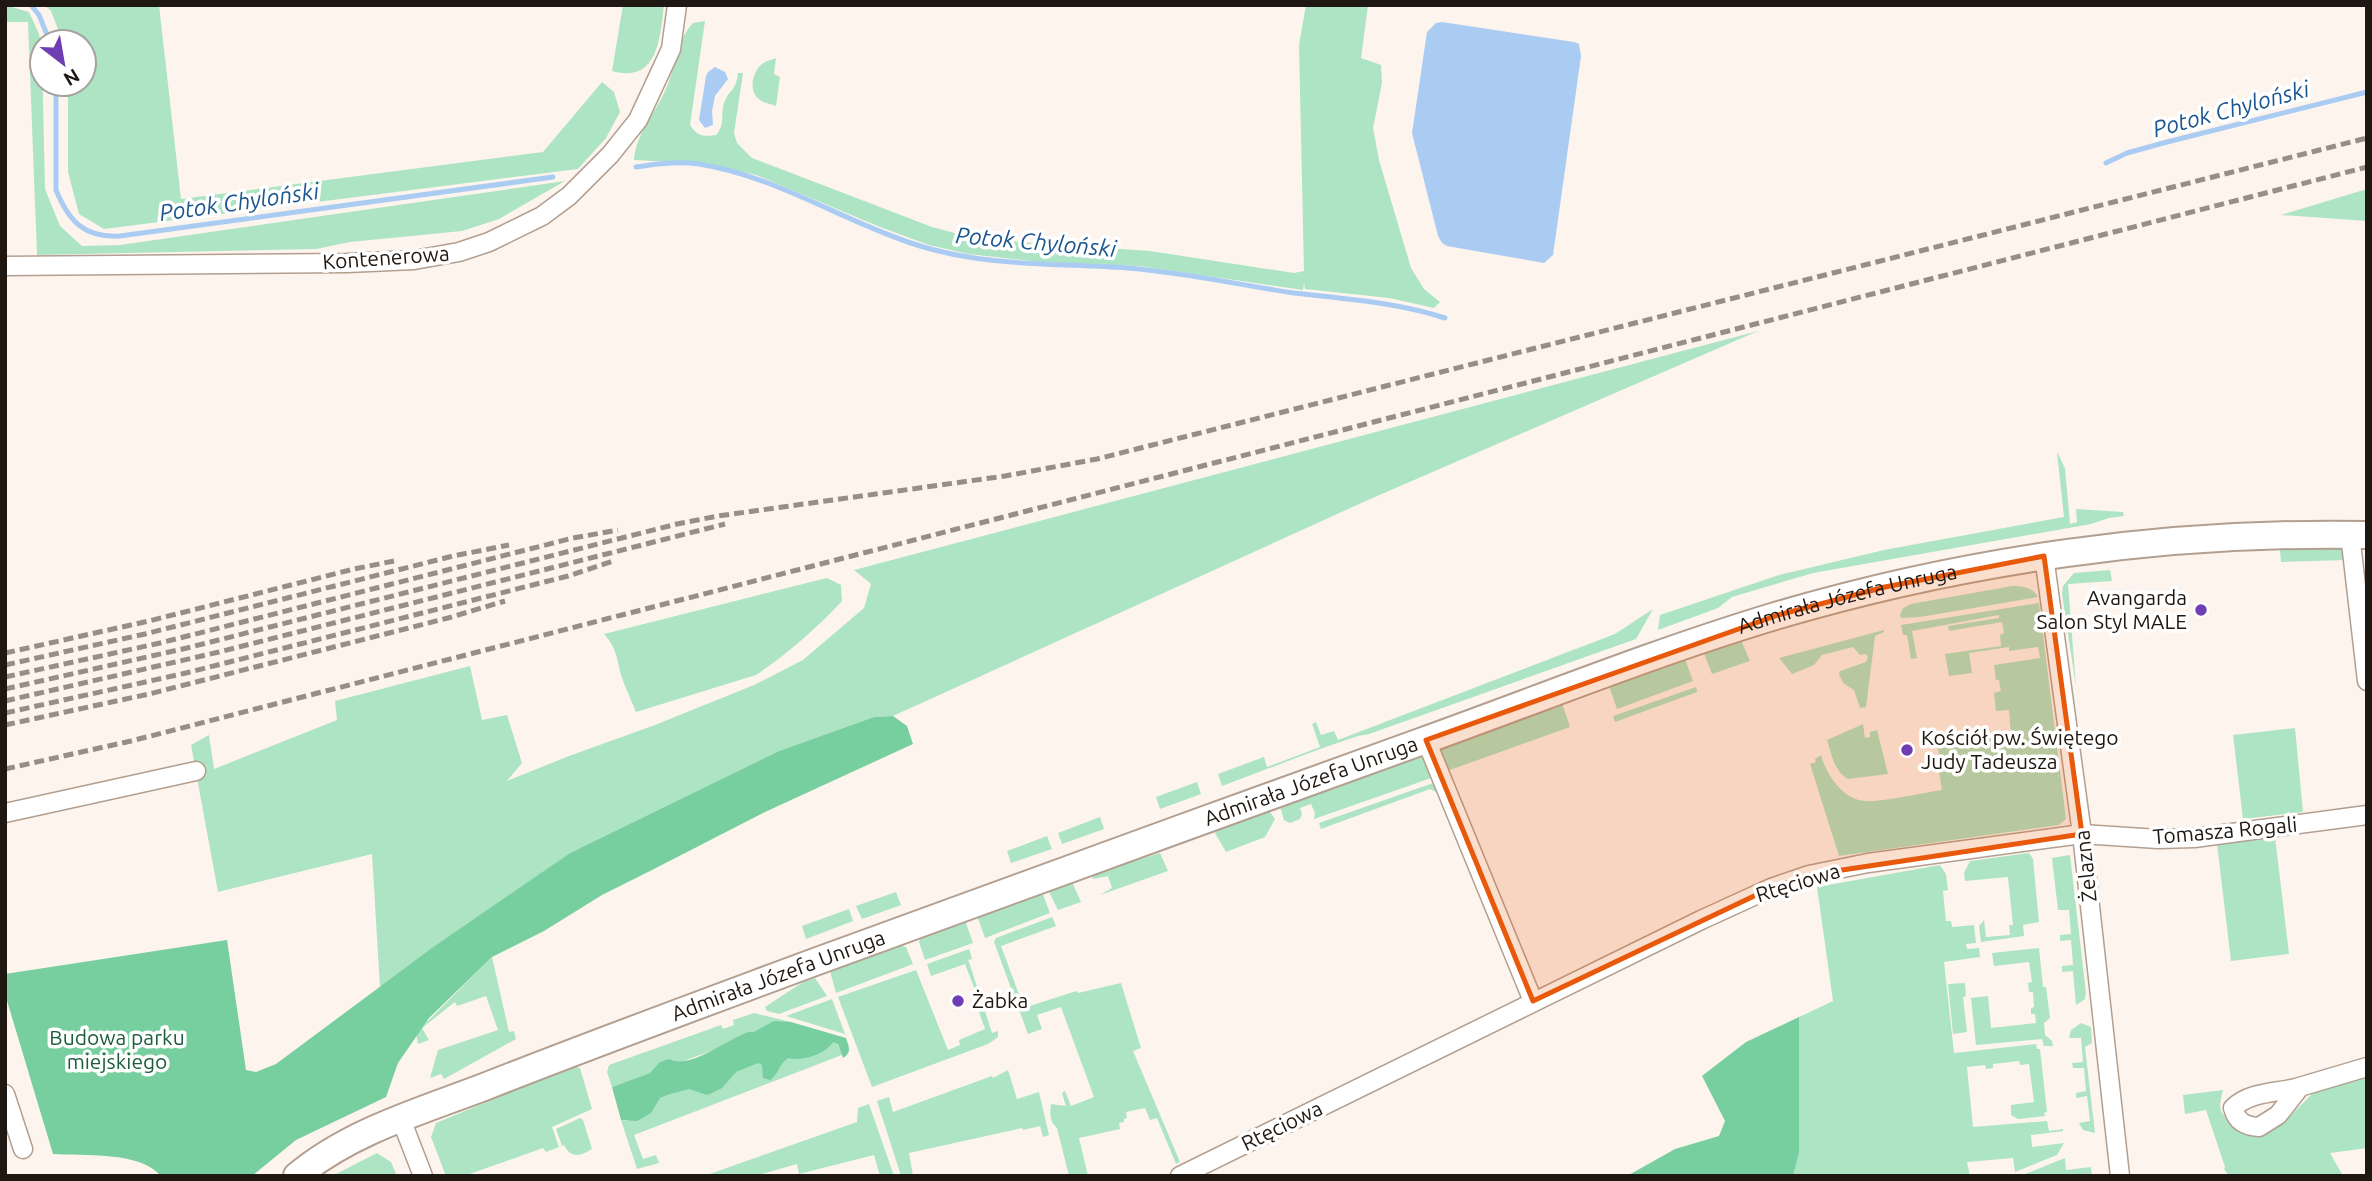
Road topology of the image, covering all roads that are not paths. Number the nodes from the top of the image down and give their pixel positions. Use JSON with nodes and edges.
{"nodes":[{"id":1,"x":677,"y":5,"type":"edge"},
{"id":2,"x":5,"y":266,"type":"edge"},
{"id":3,"x":2358,"y":534,"type":"edge"},
{"id":4,"x":2044,"y":556,"type":"junction"},
{"id":5,"x":2367,"y":681,"type":"edge"},
{"id":6,"x":1426,"y":740,"type":"junction"},
{"id":7,"x":196,"y":771,"type":"dead end"},
{"id":8,"x":5,"y":813,"type":"edge"},
{"id":9,"x":2367,"y":815,"type":"edge"},
{"id":10,"x":2082,"y":834,"type":"junction"},
{"id":11,"x":1533,"y":1001,"type":"junction"},
{"id":12,"x":2367,"y":1067,"type":"edge"},
{"id":13,"x":2300,"y":1087,"type":"dead end"},
{"id":14,"x":5,"y":1094,"type":"edge"},
{"id":15,"x":401,"y":1119,"type":"junction"},
{"id":16,"x":23,"y":1149,"type":"dead end"},
{"id":17,"x":297,"y":1176,"type":"edge"},
{"id":18,"x":423,"y":1176,"type":"edge"},
{"id":19,"x":1180,"y":1176,"type":"edge"},
{"id":20,"x":2120,"y":1176,"type":"edge"}],
"edges":[{"from":1,"to":2,"type":"street","name":"Kontenerowa"},
{"from":3,"to":4,"type":"street","name":"Admirała Józefa Unruga"},
{"from":3,"to":5,"type":"street"},
{"from":4,"to":6,"type":"street","name":"Admirała Józefa Unruga"},
{"from":4,"to":10,"type":"street","name":"Żelazna"},
{"from":6,"to":11,"type":"street"},
{"from":6,"to":15,"type":"street","name":"Admirała Józefa Unruga"},
{"from":7,"to":8,"type":"street"},
{"from":9,"to":10,"type":"street","name":"Tomasza Rogali"},
{"from":10,"to":11,"type":"street","name":"Rtęciowa"},
{"from":10,"to":20,"type":"street","name":"Żelazna"},
{"from":11,"to":19,"type":"street","name":"Rtęciowa"},
{"from":12,"to":13,"type":"street"},
{"from":14,"to":16,"type":"street"},
{"from":15,"to":17,"type":"street","name":"Admirała Józefa Unruga"},
{"from":15,"to":18,"type":"street"}]}
